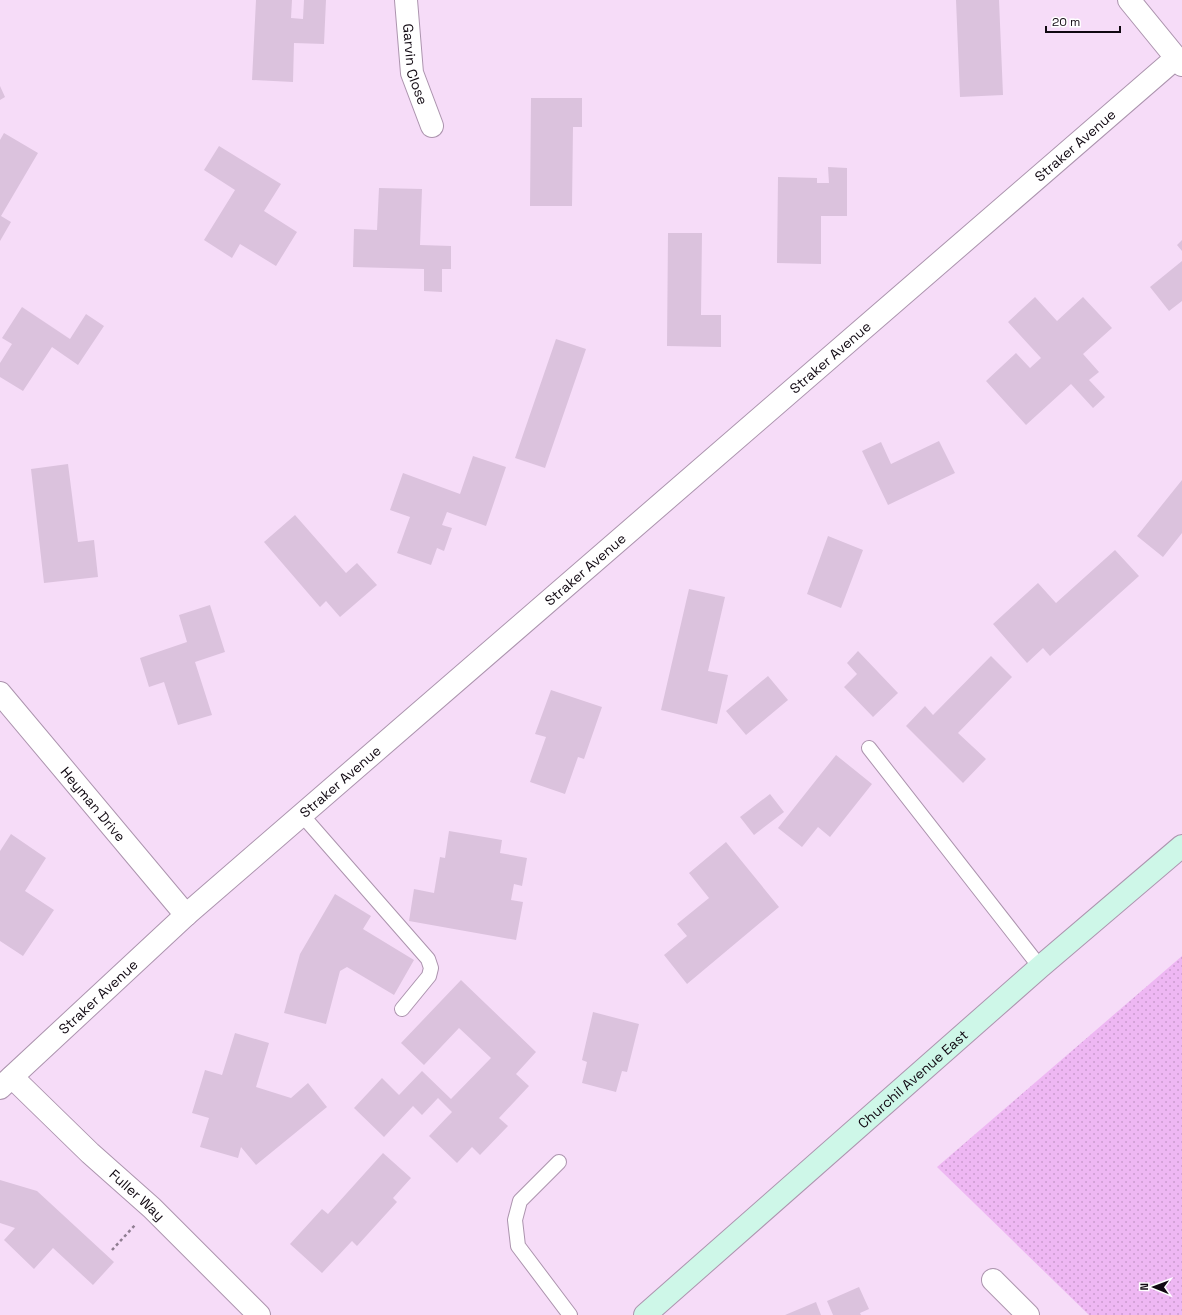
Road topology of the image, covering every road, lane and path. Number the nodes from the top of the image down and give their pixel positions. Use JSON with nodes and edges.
{"nodes":[{"id":1,"x":406,"y":0,"type":"edge"},
{"id":2,"x":1129,"y":0,"type":"edge"},
{"id":3,"x":1179,"y":61,"type":"edge"},
{"id":4,"x":432,"y":126,"type":"dead end"},
{"id":5,"x":0,"y":693,"type":"edge"},
{"id":6,"x":869,"y":748,"type":"dead end"},
{"id":7,"x":302,"y":815,"type":"junction"},
{"id":8,"x":1182,"y":846,"type":"edge"},
{"id":9,"x":186,"y":916,"type":"junction"},
{"id":10,"x":1040,"y":967,"type":"junction"},
{"id":11,"x":402,"y":1009,"type":"dead end"},
{"id":12,"x":6,"y":1082,"type":"edge"},
{"id":13,"x":559,"y":1162,"type":"dead end"},
{"id":14,"x":152,"y":1208,"type":"junction"},
{"id":15,"x":112,"y":1250,"type":"dead end"},
{"id":16,"x":993,"y":1280,"type":"dead end"},
{"id":17,"x":259,"y":1315,"type":"edge"},
{"id":18,"x":570,"y":1315,"type":"edge"},
{"id":19,"x":645,"y":1315,"type":"edge"},
{"id":20,"x":1028,"y":1315,"type":"edge"}],
"edges":[{"from":1,"to":4,"type":"street","name":"Garvin Close"},
{"from":2,"to":3,"type":"street"},
{"from":3,"to":7,"type":"street","name":"Straker Avenue"},
{"from":5,"to":9,"type":"street","name":"Heyman Drive"},
{"from":6,"to":10,"type":"lane"},
{"from":7,"to":9,"type":"street","name":"Straker Avenue"},
{"from":7,"to":11,"type":"lane"},
{"from":8,"to":10,"type":"main road","name":"Churchil Avenue East"},
{"from":9,"to":12,"type":"street","name":"Straker Avenue"},
{"from":10,"to":19,"type":"main road","name":"Churchil Avenue East"},
{"from":12,"to":14,"type":"street","name":"Fuller Way"},
{"from":13,"to":18,"type":"lane"},
{"from":14,"to":15,"type":"path"},
{"from":14,"to":17,"type":"street","name":"Fuller Way"},
{"from":16,"to":20,"type":"street"}]}
